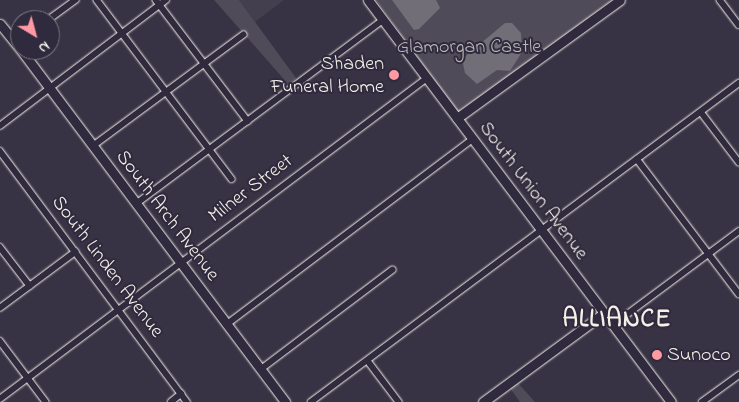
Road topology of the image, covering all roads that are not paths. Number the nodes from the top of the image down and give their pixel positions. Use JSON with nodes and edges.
{"nodes":[{"id":1,"x":76,"y":0,"type":"edge"},
{"id":2,"x":97,"y":0,"type":"edge"},
{"id":3,"x":166,"y":0,"type":"edge"},
{"id":4,"x":368,"y":0,"type":"edge"},
{"id":5,"x":620,"y":0,"type":"edge"},
{"id":6,"x":720,"y":0,"type":"edge"},
{"id":7,"x":158,"y":3,"type":"edge"},
{"id":8,"x":60,"y":11,"type":"edge"},
{"id":9,"x":383,"y":20,"type":"junction"},
{"id":10,"x":0,"y":24,"type":"edge"},
{"id":11,"x":739,"y":25,"type":"edge"},
{"id":12,"x":122,"y":33,"type":"junction"},
{"id":13,"x":243,"y":35,"type":"dead end"},
{"id":14,"x":10,"y":36,"type":"edge"},
{"id":15,"x":29,"y":60,"type":"edge"},
{"id":16,"x":204,"y":64,"type":"junction"},
{"id":17,"x":427,"y":78,"type":"junction"},
{"id":18,"x":739,"y":83,"type":"edge"},
{"id":19,"x":50,"y":88,"type":"junction"},
{"id":20,"x":166,"y":92,"type":"junction"},
{"id":21,"x":701,"y":112,"type":"junction"},
{"id":22,"x":457,"y":118,"type":"junction"},
{"id":23,"x":248,"y":122,"type":"junction"},
{"id":24,"x":0,"y":126,"type":"edge"},
{"id":25,"x":473,"y":139,"type":"junction"},
{"id":26,"x":94,"y":146,"type":"junction"},
{"id":27,"x":0,"y":150,"type":"edge"},
{"id":28,"x":210,"y":150,"type":"junction"},
{"id":29,"x":637,"y":159,"type":"junction"},
{"id":30,"x":739,"y":162,"type":"edge"},
{"id":31,"x":232,"y":179,"type":"dead end"},
{"id":32,"x":136,"y":204,"type":"junction"},
{"id":33,"x":541,"y":230,"type":"junction"},
{"id":34,"x":739,"y":231,"type":"edge"},
{"id":35,"x":0,"y":247,"type":"edge"},
{"id":36,"x":75,"y":252,"type":"junction"},
{"id":37,"x":709,"y":254,"type":"junction"},
{"id":38,"x":180,"y":263,"type":"junction"},
{"id":39,"x":392,"y":270,"type":"dead end"},
{"id":40,"x":30,"y":286,"type":"junction"},
{"id":41,"x":739,"y":294,"type":"edge"},
{"id":42,"x":0,"y":308,"type":"edge"},
{"id":43,"x":118,"y":310,"type":"junction"},
{"id":44,"x":604,"y":313,"type":"junction"},
{"id":45,"x":226,"y":324,"type":"junction"},
{"id":46,"x":612,"y":325,"type":"junction"},
{"id":47,"x":0,"y":341,"type":"edge"},
{"id":48,"x":368,"y":361,"type":"junction"},
{"id":49,"x":260,"y":370,"type":"junction"},
{"id":50,"x":739,"y":375,"type":"edge"},
{"id":51,"x":28,"y":378,"type":"junction"},
{"id":52,"x":181,"y":394,"type":"junction"},
{"id":53,"x":0,"y":399,"type":"edge"},
{"id":54,"x":46,"y":402,"type":"edge"},
{"id":55,"x":171,"y":402,"type":"edge"},
{"id":56,"x":188,"y":402,"type":"edge"},
{"id":57,"x":285,"y":402,"type":"edge"},
{"id":58,"x":311,"y":402,"type":"edge"},
{"id":59,"x":399,"y":402,"type":"edge"},
{"id":60,"x":483,"y":402,"type":"edge"},
{"id":61,"x":671,"y":402,"type":"edge"},
{"id":62,"x":702,"y":402,"type":"edge"}],
"edges":[{"from":1,"to":8,"type":"street"},
{"from":2,"to":12,"type":"street"},
{"from":3,"to":7,"type":"street"},
{"from":4,"to":9,"type":"street","name":"South Union Avenue"},
{"from":5,"to":22,"type":"street"},
{"from":6,"to":11,"type":"street"},
{"from":7,"to":12,"type":"street"},
{"from":7,"to":16,"type":"street"},
{"from":9,"to":17,"type":"street","name":"South Union Avenue"},
{"from":9,"to":23,"type":"street"},
{"from":10,"to":14,"type":"street","name":"South Arch Avenue"},
{"from":12,"to":19,"type":"street"},
{"from":12,"to":20,"type":"street"},
{"from":13,"to":16,"type":"street"},
{"from":15,"to":19,"type":"street","name":"South Arch Avenue"},
{"from":16,"to":20,"type":"street"},
{"from":16,"to":23,"type":"street"},
{"from":17,"to":22,"type":"street","name":"South Union Avenue"},
{"from":17,"to":38,"type":"street","name":"Milner Street"},
{"from":18,"to":21,"type":"street"},
{"from":19,"to":24,"type":"street"},
{"from":19,"to":26,"type":"street","name":"South Arch Avenue"},
{"from":20,"to":26,"type":"street"},
{"from":20,"to":28,"type":"street"},
{"from":21,"to":29,"type":"street"},
{"from":21,"to":30,"type":"street"},
{"from":22,"to":25,"type":"street","name":"South Union Avenue"},
{"from":23,"to":28,"type":"street"},
{"from":25,"to":33,"type":"street","name":"South Union Avenue"},
{"from":25,"to":45,"type":"street"},
{"from":26,"to":32,"type":"street","name":"South Arch Avenue"},
{"from":27,"to":36,"type":"street","name":"South Linden Avenue"},
{"from":28,"to":31,"type":"street"},
{"from":28,"to":32,"type":"street"},
{"from":29,"to":33,"type":"street"},
{"from":29,"to":37,"type":"street"},
{"from":32,"to":38,"type":"street","name":"South Arch Avenue"},
{"from":33,"to":44,"type":"street","name":"South Union Avenue"},
{"from":33,"to":48,"type":"street"},
{"from":34,"to":37,"type":"street"},
{"from":35,"to":40,"type":"street"},
{"from":36,"to":40,"type":"street"},
{"from":36,"to":43,"type":"street","name":"South Linden Avenue"},
{"from":37,"to":41,"type":"street"},
{"from":37,"to":46,"type":"street"},
{"from":38,"to":43,"type":"street","name":"Milner Street"},
{"from":38,"to":45,"type":"street","name":"South Arch Avenue"},
{"from":39,"to":49,"type":"street"},
{"from":40,"to":42,"type":"street"},
{"from":43,"to":51,"type":"street","name":"Milner Street"},
{"from":43,"to":52,"type":"street","name":"South Linden Avenue"},
{"from":44,"to":46,"type":"street","name":"South Union Avenue"},
{"from":44,"to":60,"type":"street"},
{"from":45,"to":49,"type":"street","name":"South Arch Avenue"},
{"from":46,"to":61,"type":"street","name":"South Union Avenue"},
{"from":47,"to":51,"type":"street"},
{"from":48,"to":58,"type":"street"},
{"from":48,"to":59,"type":"street"},
{"from":49,"to":57,"type":"street","name":"South Arch Avenue"},
{"from":50,"to":62,"type":"street"},
{"from":51,"to":53,"type":"street","name":"Milner Street"},
{"from":51,"to":54,"type":"street"},
{"from":52,"to":55,"type":"street"},
{"from":52,"to":56,"type":"street","name":"South Linden Avenue"}]}
